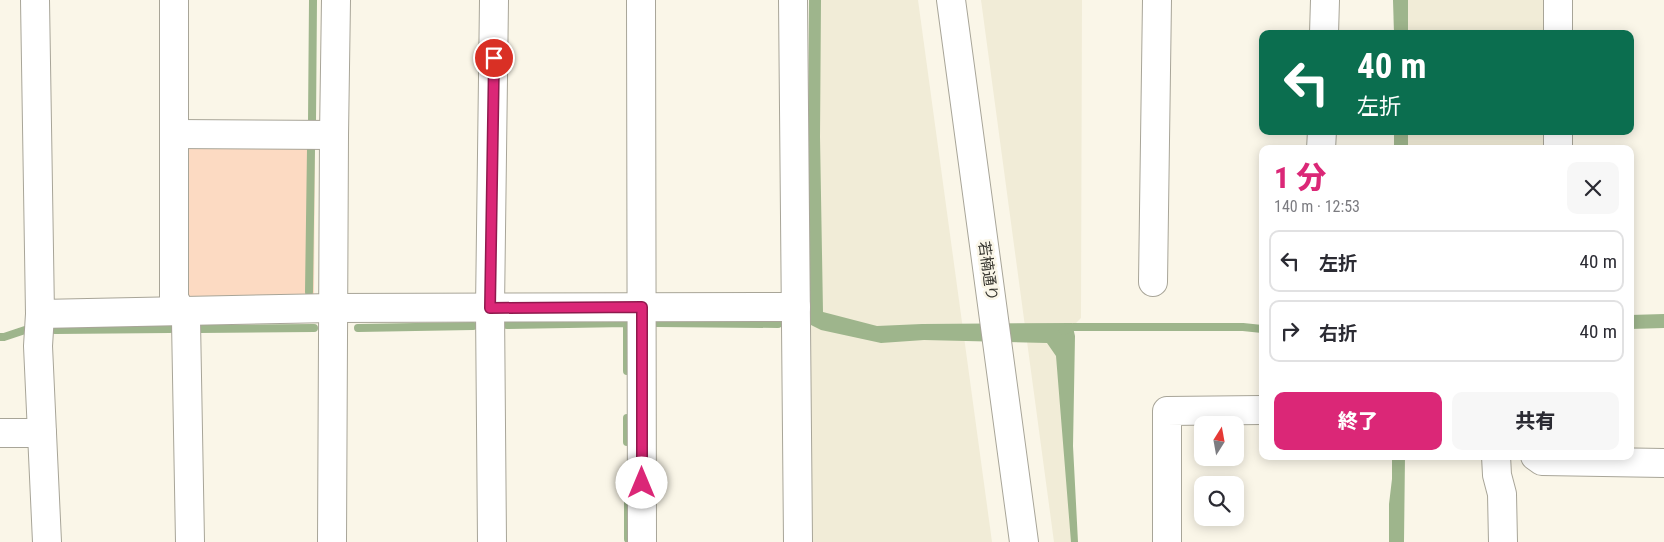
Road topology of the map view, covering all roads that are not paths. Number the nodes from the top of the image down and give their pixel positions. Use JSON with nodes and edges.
{"nodes":[{"id":1,"x":36,"y":0,"type":"edge"},
{"id":2,"x":174,"y":0,"type":"edge"},
{"id":3,"x":336,"y":0,"type":"edge"},
{"id":4,"x":494,"y":0,"type":"edge"},
{"id":5,"x":641,"y":0,"type":"edge"},
{"id":6,"x":792,"y":0,"type":"edge"},
{"id":7,"x":951,"y":0,"type":"edge"},
{"id":8,"x":1157,"y":0,"type":"edge"},
{"id":9,"x":1325,"y":0,"type":"edge"},
{"id":10,"x":1558,"y":0,"type":"edge"},
{"id":11,"x":1324,"y":30,"type":"edge"},
{"id":12,"x":1558,"y":30,"type":"edge"},
{"id":13,"x":175,"y":134,"type":"junction"},
{"id":14,"x":334,"y":135,"type":"junction"},
{"id":15,"x":1153,"y":282,"type":"dead end"},
{"id":16,"x":642,"y":307,"type":"junction"},
{"id":17,"x":796,"y":307,"type":"junction"},
{"id":18,"x":333,"y":308,"type":"junction"},
{"id":19,"x":490,"y":308,"type":"junction"},
{"id":20,"x":181,"y":311,"type":"junction"},
{"id":21,"x":40,"y":314,"type":"junction"},
{"id":22,"x":1259,"y":410,"type":"edge"},
{"id":23,"x":42,"y":432,"type":"junction"},
{"id":24,"x":0,"y":433,"type":"edge"},
{"id":25,"x":1496,"y":460,"type":"edge"},
{"id":26,"x":1541,"y":460,"type":"edge"},
{"id":27,"x":1664,"y":463,"type":"edge"},
{"id":28,"x":47,"y":542,"type":"edge"},
{"id":29,"x":190,"y":542,"type":"edge"},
{"id":30,"x":332,"y":542,"type":"edge"},
{"id":31,"x":492,"y":542,"type":"edge"},
{"id":32,"x":642,"y":542,"type":"edge"},
{"id":33,"x":798,"y":542,"type":"edge"},
{"id":34,"x":1024,"y":542,"type":"edge"},
{"id":35,"x":1167,"y":542,"type":"edge"},
{"id":36,"x":1503,"y":542,"type":"edge"}],
"edges":[{"from":1,"to":21,"type":"street"},
{"from":2,"to":13,"type":"street"},
{"from":3,"to":14,"type":"street"},
{"from":4,"to":19,"type":"street"},
{"from":5,"to":16,"type":"street"},
{"from":6,"to":17,"type":"street"},
{"from":7,"to":34,"type":"street","name":"若楠通り"},
{"from":8,"to":15,"type":"street"},
{"from":9,"to":11,"type":"street"},
{"from":10,"to":12,"type":"street"},
{"from":13,"to":14,"type":"street"},
{"from":13,"to":20,"type":"street"},
{"from":14,"to":18,"type":"street"},
{"from":16,"to":17,"type":"street"},
{"from":16,"to":19,"type":"street"},
{"from":16,"to":32,"type":"street"},
{"from":17,"to":33,"type":"street"},
{"from":18,"to":19,"type":"street"},
{"from":18,"to":20,"type":"street"},
{"from":18,"to":30,"type":"street"},
{"from":19,"to":31,"type":"street"},
{"from":20,"to":21,"type":"street"},
{"from":20,"to":29,"type":"street"},
{"from":21,"to":23,"type":"street"},
{"from":22,"to":35,"type":"street"},
{"from":23,"to":24,"type":"street"},
{"from":23,"to":28,"type":"street"},
{"from":25,"to":36,"type":"street"},
{"from":26,"to":27,"type":"street"}]}
